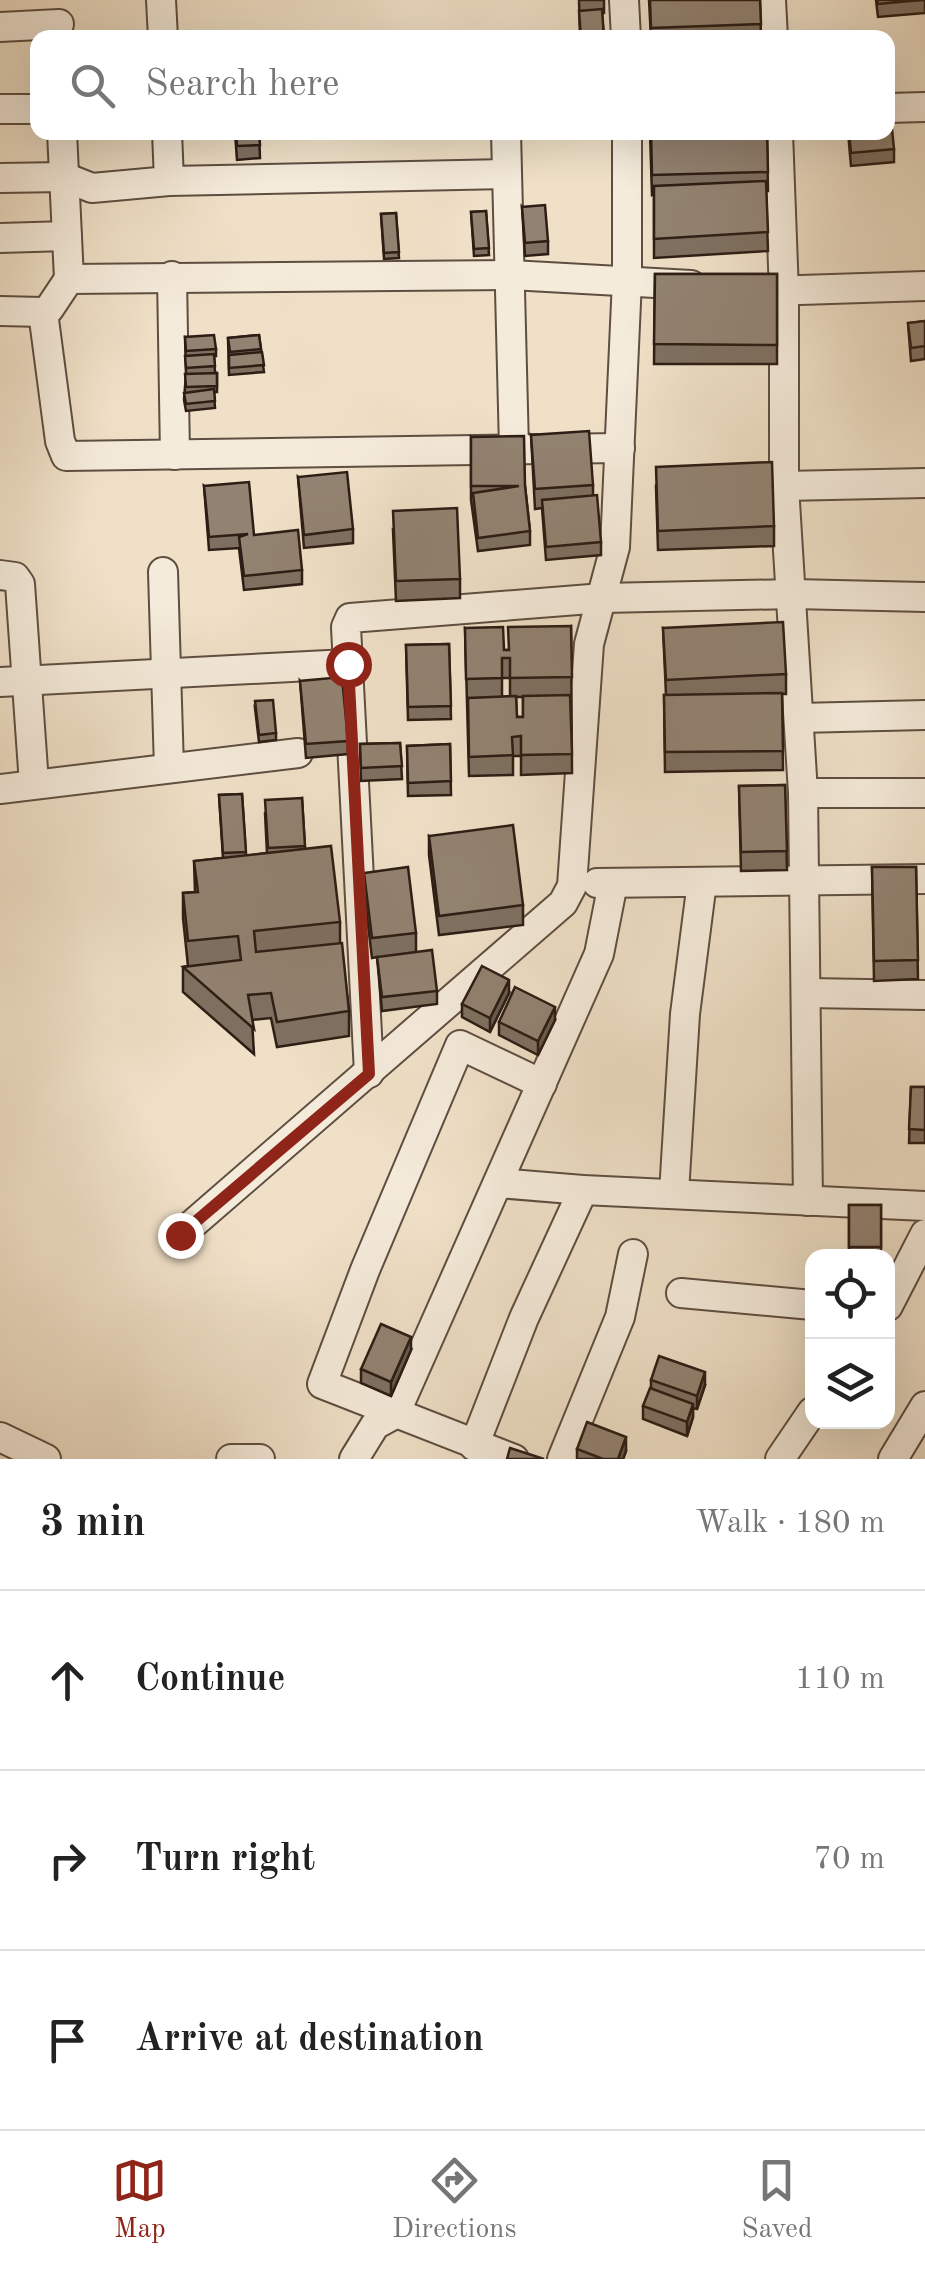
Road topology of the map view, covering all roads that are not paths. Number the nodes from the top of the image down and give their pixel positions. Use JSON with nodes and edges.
{"nodes":[{"id":1,"x":161,"y":0,"type":"edge"},
{"id":2,"x":624,"y":0,"type":"edge"},
{"id":3,"x":771,"y":0,"type":"edge"},
{"id":4,"x":59,"y":21,"type":"edge"},
{"id":5,"x":0,"y":26,"type":"edge"},
{"id":6,"x":163,"y":30,"type":"edge"},
{"id":7,"x":626,"y":30,"type":"edge"},
{"id":8,"x":773,"y":30,"type":"edge"},
{"id":9,"x":925,"y":107,"type":"edge"},
{"id":10,"x":895,"y":108,"type":"edge"},
{"id":11,"x":0,"y":109,"type":"edge"},
{"id":12,"x":30,"y":109,"type":"edge"},
{"id":13,"x":62,"y":140,"type":"edge"},
{"id":14,"x":167,"y":140,"type":"edge"},
{"id":15,"x":506,"y":140,"type":"edge"},
{"id":16,"x":627,"y":140,"type":"edge"},
{"id":17,"x":778,"y":140,"type":"edge"},
{"id":18,"x":507,"y":174,"type":"junction"},
{"id":19,"x":64,"y":177,"type":"junction"},
{"id":20,"x":0,"y":178,"type":"edge"},
{"id":21,"x":169,"y":181,"type":"junction"},
{"id":22,"x":67,"y":236,"type":"junction"},
{"id":23,"x":0,"y":238,"type":"edge"},
{"id":24,"x":511,"y":275,"type":"junction"},
{"id":25,"x":172,"y":276,"type":"junction"},
{"id":26,"x":69,"y":279,"type":"junction"},
{"id":27,"x":627,"y":280,"type":"junction"},
{"id":28,"x":925,"y":286,"type":"edge"},
{"id":29,"x":784,"y":293,"type":"junction"},
{"id":30,"x":0,"y":312,"type":"edge"},
{"id":31,"x":43,"y":312,"type":"junction"},
{"id":32,"x":514,"y":448,"type":"junction"},
{"id":33,"x":620,"y":448,"type":"junction"},
{"id":34,"x":175,"y":455,"type":"junction"},
{"id":35,"x":925,"y":483,"type":"edge"},
{"id":36,"x":784,"y":486,"type":"junction"},
{"id":37,"x":163,"y":572,"type":"dead end"},
{"id":38,"x":0,"y":575,"type":"edge"},
{"id":39,"x":793,"y":594,"type":"junction"},
{"id":40,"x":925,"y":596,"type":"edge"},
{"id":41,"x":603,"y":598,"type":"junction"},
{"id":42,"x":348,"y":664,"type":"junction"},
{"id":43,"x":165,"y":672,"type":"junction"},
{"id":44,"x":0,"y":682,"type":"edge"},
{"id":45,"x":29,"y":682,"type":"junction"},
{"id":46,"x":925,"y":716,"type":"edge"},
{"id":47,"x":799,"y":718,"type":"junction"},
{"id":48,"x":298,"y":753,"type":"dead end"},
{"id":49,"x":169,"y":768,"type":"junction"},
{"id":50,"x":34,"y":784,"type":"junction"},
{"id":51,"x":0,"y":788,"type":"edge"},
{"id":52,"x":804,"y":793,"type":"junction"},
{"id":53,"x":925,"y":793,"type":"edge"},
{"id":54,"x":925,"y":879,"type":"edge"},
{"id":55,"x":613,"y":882,"type":"junction"},
{"id":56,"x":702,"y":882,"type":"junction"},
{"id":57,"x":804,"y":882,"type":"junction"},
{"id":58,"x":568,"y":893,"type":"junction"},
{"id":59,"x":808,"y":993,"type":"junction"},
{"id":60,"x":925,"y":996,"type":"edge"},
{"id":61,"x":369,"y":1074,"type":"junction"},
{"id":62,"x":542,"y":1084,"type":"junction"},
{"id":63,"x":498,"y":1182,"type":"junction"},
{"id":64,"x":583,"y":1190,"type":"junction"},
{"id":65,"x":674,"y":1192,"type":"junction"},
{"id":66,"x":808,"y":1201,"type":"junction"},
{"id":67,"x":925,"y":1206,"type":"edge"},
{"id":68,"x":925,"y":1234,"type":"edge"},
{"id":69,"x":180,"y":1235,"type":"dead end"},
{"id":70,"x":633,"y":1254,"type":"dead end"},
{"id":71,"x":895,"y":1292,"type":"edge"},
{"id":72,"x":680,"y":1293,"type":"dead end"},
{"id":73,"x":805,"y":1305,"type":"edge"},
{"id":74,"x":925,"y":1406,"type":"edge"},
{"id":75,"x":396,"y":1414,"type":"junction"},
{"id":76,"x":805,"y":1422,"type":"edge"},
{"id":77,"x":0,"y":1437,"type":"edge"},
{"id":78,"x":474,"y":1446,"type":"junction"},
{"id":79,"x":46,"y":1459,"type":"edge"},
{"id":80,"x":231,"y":1459,"type":"edge"},
{"id":81,"x":260,"y":1459,"type":"edge"},
{"id":82,"x":354,"y":1459,"type":"edge"},
{"id":83,"x":514,"y":1459,"type":"edge"},
{"id":84,"x":562,"y":1459,"type":"edge"},
{"id":85,"x":780,"y":1459,"type":"edge"},
{"id":86,"x":893,"y":1459,"type":"edge"}],
"edges":[{"from":1,"to":6,"type":"street"},
{"from":2,"to":7,"type":"street"},
{"from":3,"to":8,"type":"street"},
{"from":4,"to":5,"type":"street"},
{"from":9,"to":10,"type":"street"},
{"from":11,"to":12,"type":"street"},
{"from":13,"to":19,"type":"street"},
{"from":14,"to":21,"type":"street"},
{"from":15,"to":18,"type":"street"},
{"from":16,"to":27,"type":"street"},
{"from":17,"to":29,"type":"street"},
{"from":18,"to":21,"type":"street"},
{"from":18,"to":24,"type":"street"},
{"from":19,"to":20,"type":"street"},
{"from":19,"to":21,"type":"street"},
{"from":19,"to":22,"type":"street"},
{"from":22,"to":23,"type":"street"},
{"from":22,"to":26,"type":"street"},
{"from":24,"to":25,"type":"street"},
{"from":24,"to":27,"type":"street"},
{"from":24,"to":32,"type":"street"},
{"from":25,"to":26,"type":"street"},
{"from":25,"to":34,"type":"street"},
{"from":26,"to":31,"type":"street"},
{"from":27,"to":29,"type":"street"},
{"from":27,"to":33,"type":"street"},
{"from":28,"to":29,"type":"street"},
{"from":29,"to":36,"type":"street"},
{"from":30,"to":31,"type":"street"},
{"from":31,"to":34,"type":"street"},
{"from":32,"to":33,"type":"street"},
{"from":32,"to":34,"type":"street"},
{"from":33,"to":41,"type":"street"},
{"from":35,"to":36,"type":"street"},
{"from":36,"to":39,"type":"street"},
{"from":37,"to":43,"type":"street"},
{"from":38,"to":45,"type":"street"},
{"from":39,"to":40,"type":"street"},
{"from":39,"to":41,"type":"street"},
{"from":39,"to":47,"type":"street"},
{"from":41,"to":42,"type":"street"},
{"from":41,"to":58,"type":"street"},
{"from":42,"to":43,"type":"street"},
{"from":42,"to":61,"type":"street"},
{"from":43,"to":45,"type":"street"},
{"from":43,"to":49,"type":"street"},
{"from":44,"to":45,"type":"street"},
{"from":45,"to":50,"type":"street"},
{"from":46,"to":47,"type":"street"},
{"from":47,"to":52,"type":"street"},
{"from":48,"to":49,"type":"street"},
{"from":49,"to":50,"type":"street"},
{"from":50,"to":51,"type":"street"},
{"from":52,"to":53,"type":"street"},
{"from":52,"to":57,"type":"street"},
{"from":54,"to":57,"type":"street"},
{"from":55,"to":56,"type":"street"},
{"from":55,"to":58,"type":"street"},
{"from":55,"to":62,"type":"street"},
{"from":56,"to":57,"type":"street"},
{"from":56,"to":65,"type":"street"},
{"from":57,"to":59,"type":"street"},
{"from":58,"to":61,"type":"street"},
{"from":59,"to":60,"type":"street"},
{"from":59,"to":66,"type":"street"},
{"from":61,"to":69,"type":"street"},
{"from":62,"to":63,"type":"street"},
{"from":62,"to":75,"type":"street"},
{"from":63,"to":64,"type":"street"},
{"from":63,"to":75,"type":"street"},
{"from":64,"to":65,"type":"street"},
{"from":64,"to":78,"type":"street"},
{"from":65,"to":66,"type":"street"},
{"from":66,"to":67,"type":"street"},
{"from":68,"to":71,"type":"street"},
{"from":70,"to":84,"type":"street"},
{"from":72,"to":73,"type":"street"},
{"from":74,"to":86,"type":"street"},
{"from":75,"to":78,"type":"street"},
{"from":75,"to":82,"type":"street"},
{"from":76,"to":85,"type":"street"},
{"from":77,"to":79,"type":"street"},
{"from":78,"to":83,"type":"street"},
{"from":80,"to":81,"type":"street"}]}
